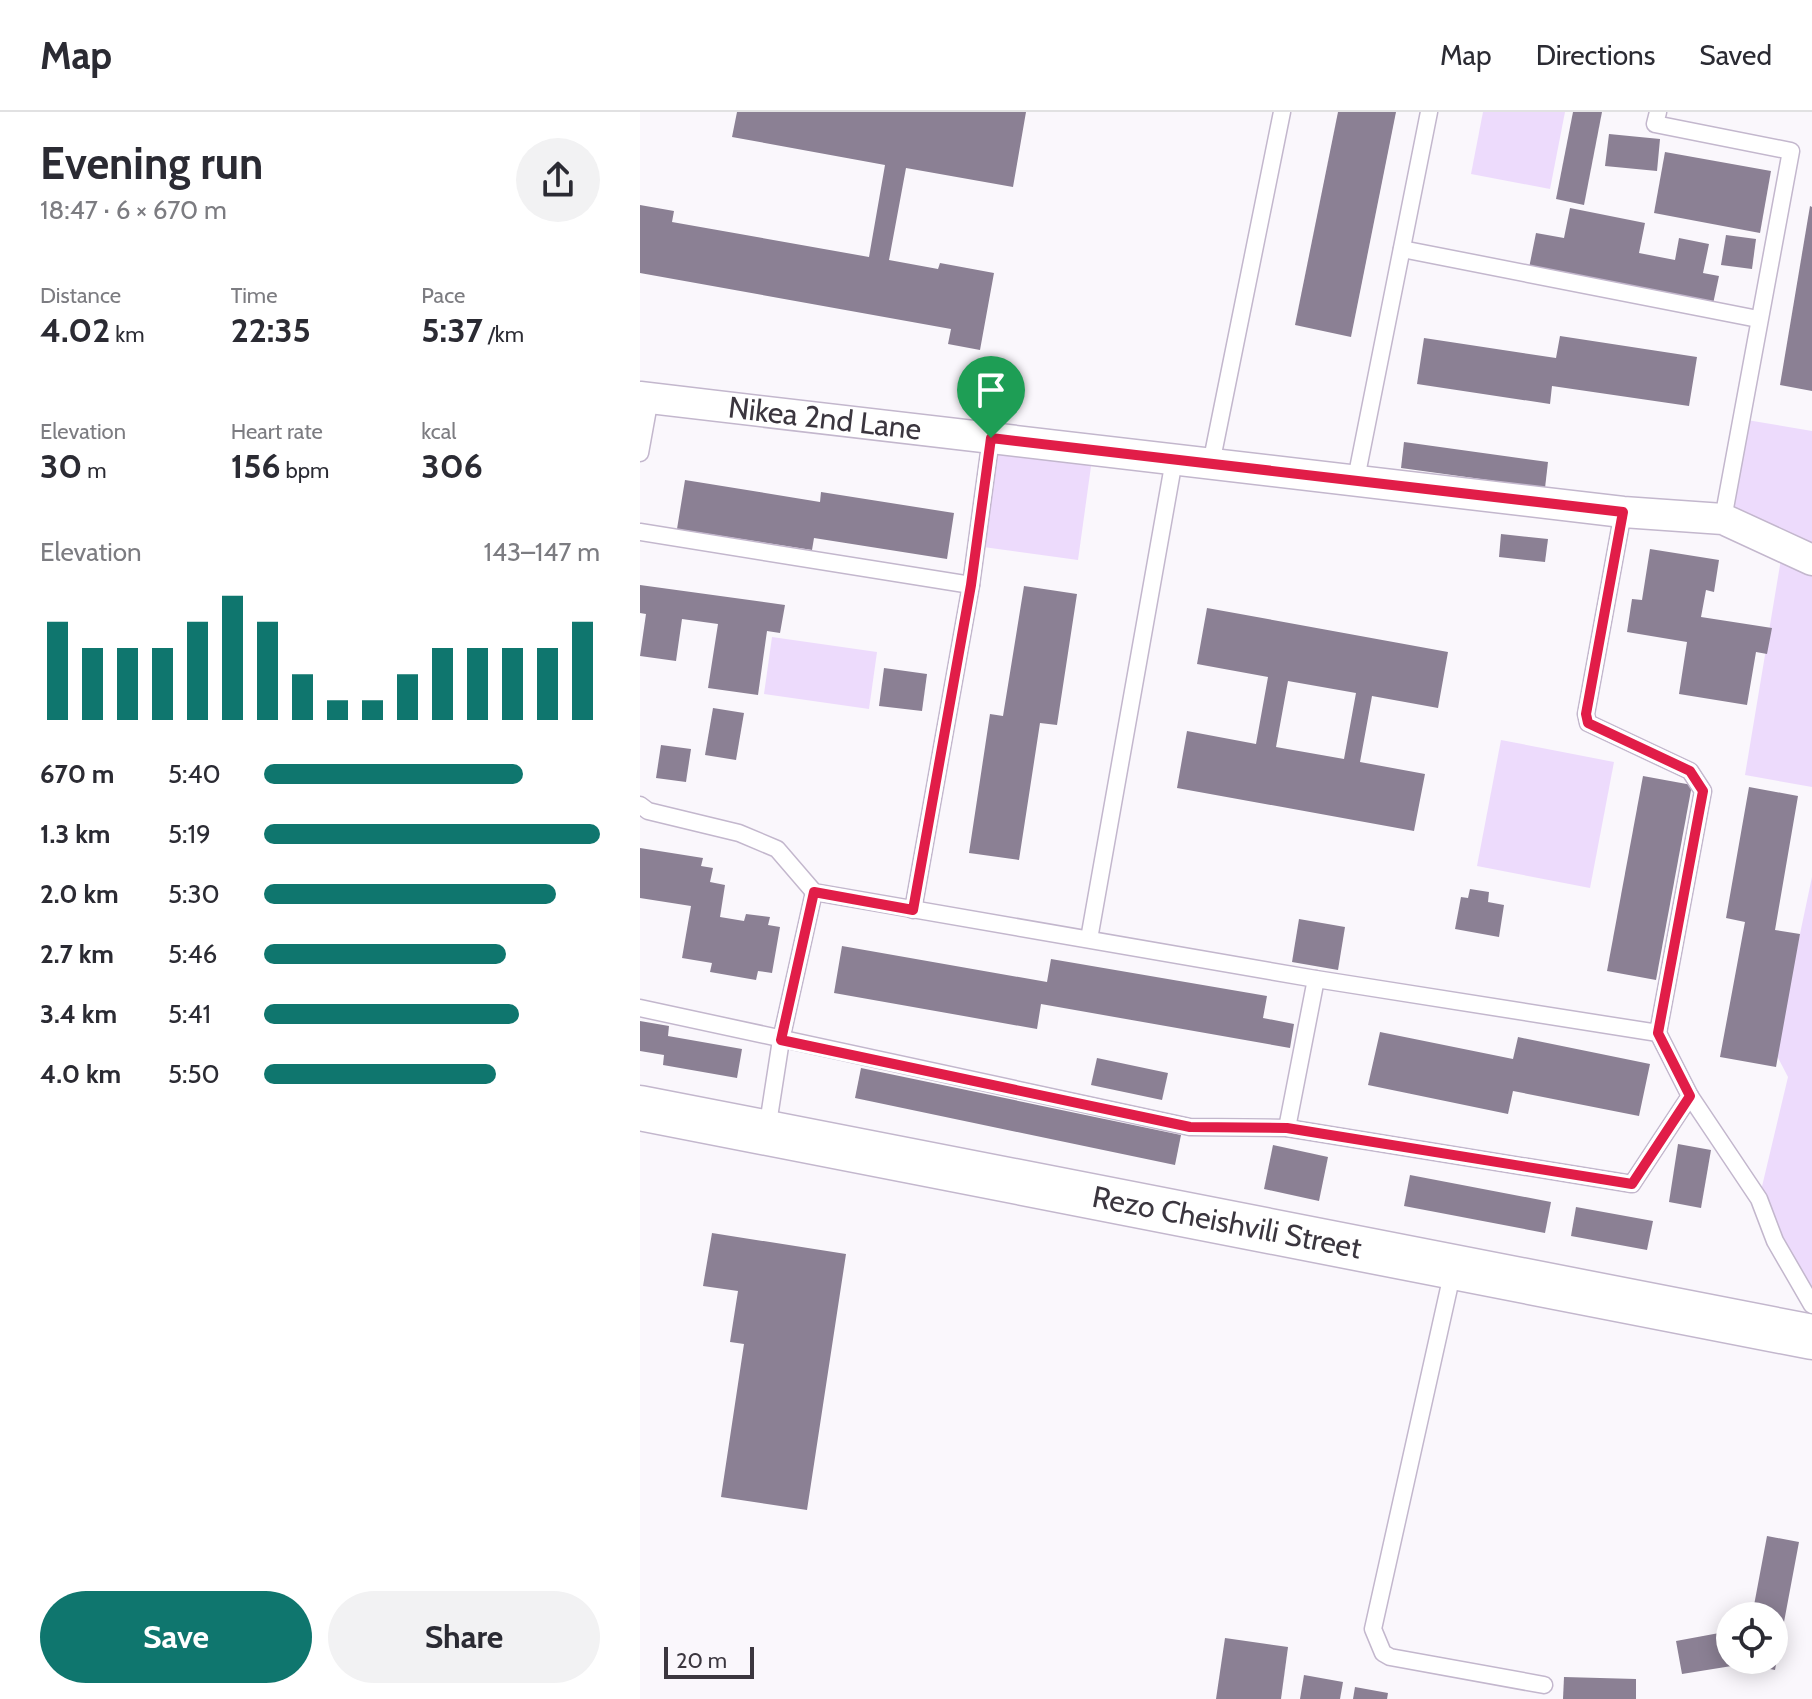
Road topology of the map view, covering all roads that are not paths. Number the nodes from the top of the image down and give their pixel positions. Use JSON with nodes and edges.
{"nodes":[{"id":1,"x":1282,"y":112,"type":"edge"},
{"id":2,"x":1429,"y":112,"type":"edge"},
{"id":3,"x":1658,"y":112,"type":"edge"},
{"id":4,"x":1402,"y":249,"type":"junction"},
{"id":5,"x":1758,"y":319,"type":"junction"},
{"id":6,"x":645,"y":397,"type":"edge"},
{"id":7,"x":991,"y":438,"type":"junction"},
{"id":8,"x":640,"y":453,"type":"edge"},
{"id":9,"x":1174,"y":460,"type":"junction"},
{"id":10,"x":1211,"y":464,"type":"junction"},
{"id":11,"x":1356,"y":479,"type":"junction"},
{"id":12,"x":1623,"y":512,"type":"junction"},
{"id":13,"x":1723,"y":519,"type":"junction"},
{"id":14,"x":640,"y":532,"type":"edge"},
{"id":15,"x":1812,"y":560,"type":"edge"},
{"id":16,"x":971,"y":585,"type":"junction"},
{"id":17,"x":640,"y":805,"type":"edge"},
{"id":18,"x":814,"y":892,"type":"junction"},
{"id":19,"x":913,"y":910,"type":"junction"},
{"id":20,"x":1089,"y":939,"type":"junction"},
{"id":21,"x":1316,"y":979,"type":"junction"},
{"id":22,"x":640,"y":1008,"type":"edge"},
{"id":23,"x":1658,"y":1033,"type":"junction"},
{"id":24,"x":781,"y":1040,"type":"junction"},
{"id":25,"x":1690,"y":1096,"type":"junction"},
{"id":26,"x":640,"y":1108,"type":"edge"},
{"id":27,"x":1287,"y":1128,"type":"junction"},
{"id":28,"x":766,"y":1134,"type":"junction"},
{"id":29,"x":1454,"y":1269,"type":"junction"},
{"id":30,"x":1812,"y":1305,"type":"edge"},
{"id":31,"x":1812,"y":1337,"type":"edge"},
{"id":32,"x":1544,"y":1685,"type":"dead end"}],
"edges":[{"from":1,"to":10,"type":"lane"},
{"from":2,"to":4,"type":"lane"},
{"from":3,"to":5,"type":"lane"},
{"from":4,"to":5,"type":"lane"},
{"from":4,"to":11,"type":"lane"},
{"from":5,"to":13,"type":"lane"},
{"from":6,"to":7,"type":"street","name":"Nikea 2nd Lane"},
{"from":6,"to":8,"type":"lane"},
{"from":7,"to":9,"type":"street","name":"Nikea 2nd Lane"},
{"from":7,"to":16,"type":"lane"},
{"from":9,"to":10,"type":"street","name":"Nikea 2nd Lane"},
{"from":9,"to":20,"type":"lane"},
{"from":10,"to":11,"type":"street","name":"Nikea 2nd Lane"},
{"from":11,"to":12,"type":"street","name":"Nikea 2nd Lane"},
{"from":12,"to":13,"type":"street","name":"Nikea 2nd Lane"},
{"from":12,"to":23,"type":"lane"},
{"from":13,"to":15,"type":"street","name":"Nikea 2nd Lane"},
{"from":14,"to":16,"type":"lane"},
{"from":16,"to":19,"type":"lane"},
{"from":17,"to":18,"type":"lane"},
{"from":18,"to":19,"type":"lane"},
{"from":18,"to":24,"type":"lane"},
{"from":19,"to":20,"type":"lane"},
{"from":20,"to":21,"type":"lane"},
{"from":21,"to":23,"type":"lane"},
{"from":21,"to":27,"type":"lane"},
{"from":22,"to":24,"type":"lane"},
{"from":23,"to":25,"type":"lane"},
{"from":24,"to":27,"type":"lane"},
{"from":24,"to":28,"type":"lane"},
{"from":25,"to":27,"type":"lane"},
{"from":25,"to":30,"type":"lane"},
{"from":26,"to":28,"type":"main road","name":"Rezo Cheishvili Street"},
{"from":28,"to":29,"type":"main road","name":"Rezo Cheishvili Street"},
{"from":29,"to":31,"type":"main road","name":"Rezo Cheishvili Street"},
{"from":29,"to":32,"type":"lane"}]}
